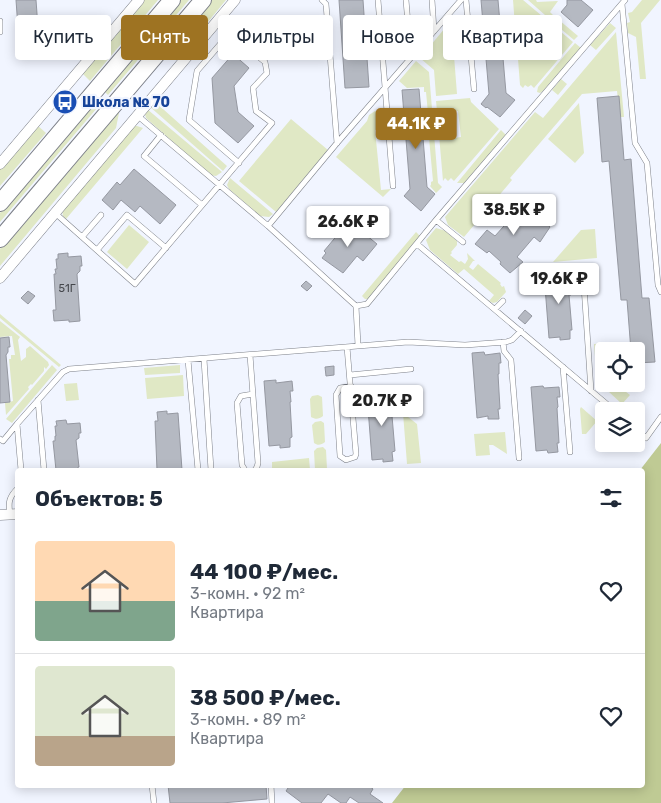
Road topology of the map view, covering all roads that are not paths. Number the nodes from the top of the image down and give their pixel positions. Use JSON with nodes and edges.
{"nodes":[{"id":1,"x":139,"y":0,"type":"edge"},
{"id":2,"x":172,"y":0,"type":"edge"},
{"id":3,"x":203,"y":0,"type":"edge"},
{"id":4,"x":235,"y":0,"type":"edge"},
{"id":5,"x":322,"y":0,"type":"edge"},
{"id":6,"x":378,"y":0,"type":"edge"},
{"id":7,"x":406,"y":0,"type":"edge"},
{"id":8,"x":432,"y":0,"type":"edge"},
{"id":9,"x":461,"y":0,"type":"edge"},
{"id":10,"x":466,"y":0,"type":"edge"},
{"id":11,"x":624,"y":2,"type":"edge"},
{"id":12,"x":190,"y":15,"type":"edge"},
{"id":13,"x":407,"y":15,"type":"edge"},
{"id":14,"x":0,"y":21,"type":"edge"},
{"id":15,"x":216,"y":22,"type":"joint"},
{"id":16,"x":0,"y":32,"type":"edge"},
{"id":17,"x":208,"y":32,"type":"edge"},
{"id":18,"x":434,"y":32,"type":"joint"},
{"id":19,"x":218,"y":47,"type":"edge"},
{"id":20,"x":152,"y":60,"type":"edge"},
{"id":21,"x":185,"y":60,"type":"edge"},
{"id":22,"x":262,"y":60,"type":"edge"},
{"id":23,"x":410,"y":60,"type":"edge"},
{"id":24,"x":386,"y":89,"type":"junction"},
{"id":25,"x":474,"y":89,"type":"dead end"},
{"id":26,"x":138,"y":115,"type":"junction"},
{"id":27,"x":161,"y":135,"type":"junction"},
{"id":28,"x":337,"y":143,"type":"junction"},
{"id":29,"x":239,"y":163,"type":"junction"},
{"id":30,"x":0,"y":164,"type":"edge"},
{"id":31,"x":220,"y":185,"type":"junction"},
{"id":32,"x":393,"y":186,"type":"dead end"},
{"id":33,"x":0,"y":202,"type":"edge"},
{"id":34,"x":202,"y":205,"type":"junction"},
{"id":35,"x":55,"y":213,"type":"junction"},
{"id":36,"x":101,"y":215,"type":"dead end"},
{"id":37,"x":436,"y":220,"type":"junction"},
{"id":38,"x":268,"y":226,"type":"junction"},
{"id":39,"x":82,"y":237,"type":"junction"},
{"id":40,"x":0,"y":239,"type":"edge"},
{"id":41,"x":463,"y":242,"type":"dead end"},
{"id":42,"x":417,"y":244,"type":"junction"},
{"id":43,"x":166,"y":248,"type":"junction"},
{"id":44,"x":97,"y":250,"type":"junction"},
{"id":45,"x":583,"y":271,"type":"dead end"},
{"id":46,"x":0,"y":278,"type":"edge"},
{"id":47,"x":661,"y":292,"type":"edge"},
{"id":48,"x":503,"y":300,"type":"dead end"},
{"id":49,"x":356,"y":306,"type":"junction"},
{"id":50,"x":495,"y":309,"type":"junction"},
{"id":51,"x":521,"y":331,"type":"junction"},
{"id":52,"x":503,"y":342,"type":"junction"},
{"id":53,"x":358,"y":346,"type":"junction"},
{"id":54,"x":347,"y":347,"type":"junction"},
{"id":55,"x":250,"y":355,"type":"junction"},
{"id":56,"x":204,"y":359,"type":"junction"},
{"id":57,"x":188,"y":360,"type":"junction"},
{"id":58,"x":563,"y":367,"type":"junction"},
{"id":59,"x":411,"y":369,"type":"dead end"},
{"id":60,"x":350,"y":375,"type":"junction"},
{"id":61,"x":351,"y":386,"type":"junction"},
{"id":62,"x":591,"y":391,"type":"junction"},
{"id":63,"x":252,"y":394,"type":"junction"},
{"id":64,"x":38,"y":400,"type":"junction"},
{"id":65,"x":604,"y":402,"type":"edge"},
{"id":66,"x":661,"y":417,"type":"edge"},
{"id":67,"x":18,"y":424,"type":"junction"},
{"id":68,"x":645,"y":437,"type":"edge"},
{"id":69,"x":1,"y":441,"type":"edge"},
{"id":70,"x":570,"y":452,"type":"dead end"},
{"id":71,"x":519,"y":458,"type":"dead end"},
{"id":72,"x":21,"y":468,"type":"edge"},
{"id":73,"x":44,"y":468,"type":"edge"},
{"id":74,"x":198,"y":468,"type":"edge"},
{"id":75,"x":211,"y":468,"type":"edge"},
{"id":76,"x":244,"y":468,"type":"edge"},
{"id":77,"x":257,"y":468,"type":"edge"},
{"id":78,"x":15,"y":491,"type":"edge"},
{"id":79,"x":9,"y":514,"type":"edge"},
{"id":80,"x":152,"y":788,"type":"edge"},
{"id":81,"x":271,"y":788,"type":"edge"},
{"id":82,"x":154,"y":803,"type":"edge"},
{"id":83,"x":272,"y":803,"type":"edge"}],
"edges":[{"from":1,"to":30,"type":"street"},
{"from":2,"to":33,"type":"main road"},
{"from":3,"to":12,"type":"main road"},
{"from":4,"to":15,"type":"street"},
{"from":5,"to":28,"type":"lane"},
{"from":6,"to":24,"type":"lane"},
{"from":7,"to":13,"type":"lane"},
{"from":8,"to":18,"type":"lane"},
{"from":9,"to":18,"type":"lane"},
{"from":10,"to":25,"type":"lane"},
{"from":11,"to":37,"type":"lane"},
{"from":11,"to":47,"type":"lane"},
{"from":14,"to":16,"type":"lane"},
{"from":15,"to":17,"type":"street"},
{"from":19,"to":29,"type":"lane"},
{"from":20,"to":40,"type":"main road"},
{"from":21,"to":26,"type":"street"},
{"from":22,"to":29,"type":"lane"},
{"from":23,"to":24,"type":"lane"},
{"from":24,"to":28,"type":"lane"},
{"from":24,"to":32,"type":"lane"},
{"from":26,"to":27,"type":"lane"},
{"from":26,"to":35,"type":"street"},
{"from":27,"to":31,"type":"lane"},
{"from":27,"to":34,"type":"lane"},
{"from":28,"to":38,"type":"lane"},
{"from":29,"to":31,"type":"lane"},
{"from":31,"to":34,"type":"lane"},
{"from":31,"to":38,"type":"lane"},
{"from":34,"to":43,"type":"lane"},
{"from":35,"to":39,"type":"lane"},
{"from":35,"to":46,"type":"street"},
{"from":36,"to":39,"type":"lane"},
{"from":37,"to":41,"type":"lane"},
{"from":37,"to":42,"type":"lane"},
{"from":38,"to":49,"type":"lane"},
{"from":39,"to":44,"type":"lane"},
{"from":42,"to":49,"type":"lane"},
{"from":42,"to":50,"type":"lane"},
{"from":43,"to":44,"type":"lane"},
{"from":43,"to":44,"type":"lane"},
{"from":45,"to":62,"type":"lane"},
{"from":48,"to":50,"type":"lane"},
{"from":49,"to":53,"type":"lane"},
{"from":50,"to":51,"type":"lane"},
{"from":51,"to":52,"type":"lane"},
{"from":51,"to":58,"type":"lane"},
{"from":52,"to":53,"type":"lane"},
{"from":52,"to":71,"type":"lane"},
{"from":53,"to":54,"type":"lane"},
{"from":54,"to":55,"type":"lane"},
{"from":54,"to":60,"type":"lane"},
{"from":55,"to":56,"type":"lane"},
{"from":55,"to":63,"type":"lane"},
{"from":56,"to":57,"type":"lane"},
{"from":56,"to":75,"type":"lane"},
{"from":57,"to":64,"type":"lane"},
{"from":57,"to":74,"type":"lane"},
{"from":58,"to":62,"type":"lane"},
{"from":58,"to":70,"type":"lane"},
{"from":59,"to":60,"type":"lane"},
{"from":60,"to":61,"type":"lane"},
{"from":61,"to":61,"type":"lane"},
{"from":62,"to":65,"type":"lane"},
{"from":63,"to":76,"type":"lane"},
{"from":63,"to":77,"type":"lane"},
{"from":64,"to":67,"type":"lane"},
{"from":64,"to":73,"type":"lane"},
{"from":66,"to":68,"type":"lane"},
{"from":67,"to":69,"type":"lane"},
{"from":67,"to":72,"type":"lane"},
{"from":78,"to":79,"type":"lane"},
{"from":80,"to":82,"type":"lane"},
{"from":81,"to":83,"type":"lane"}]}
